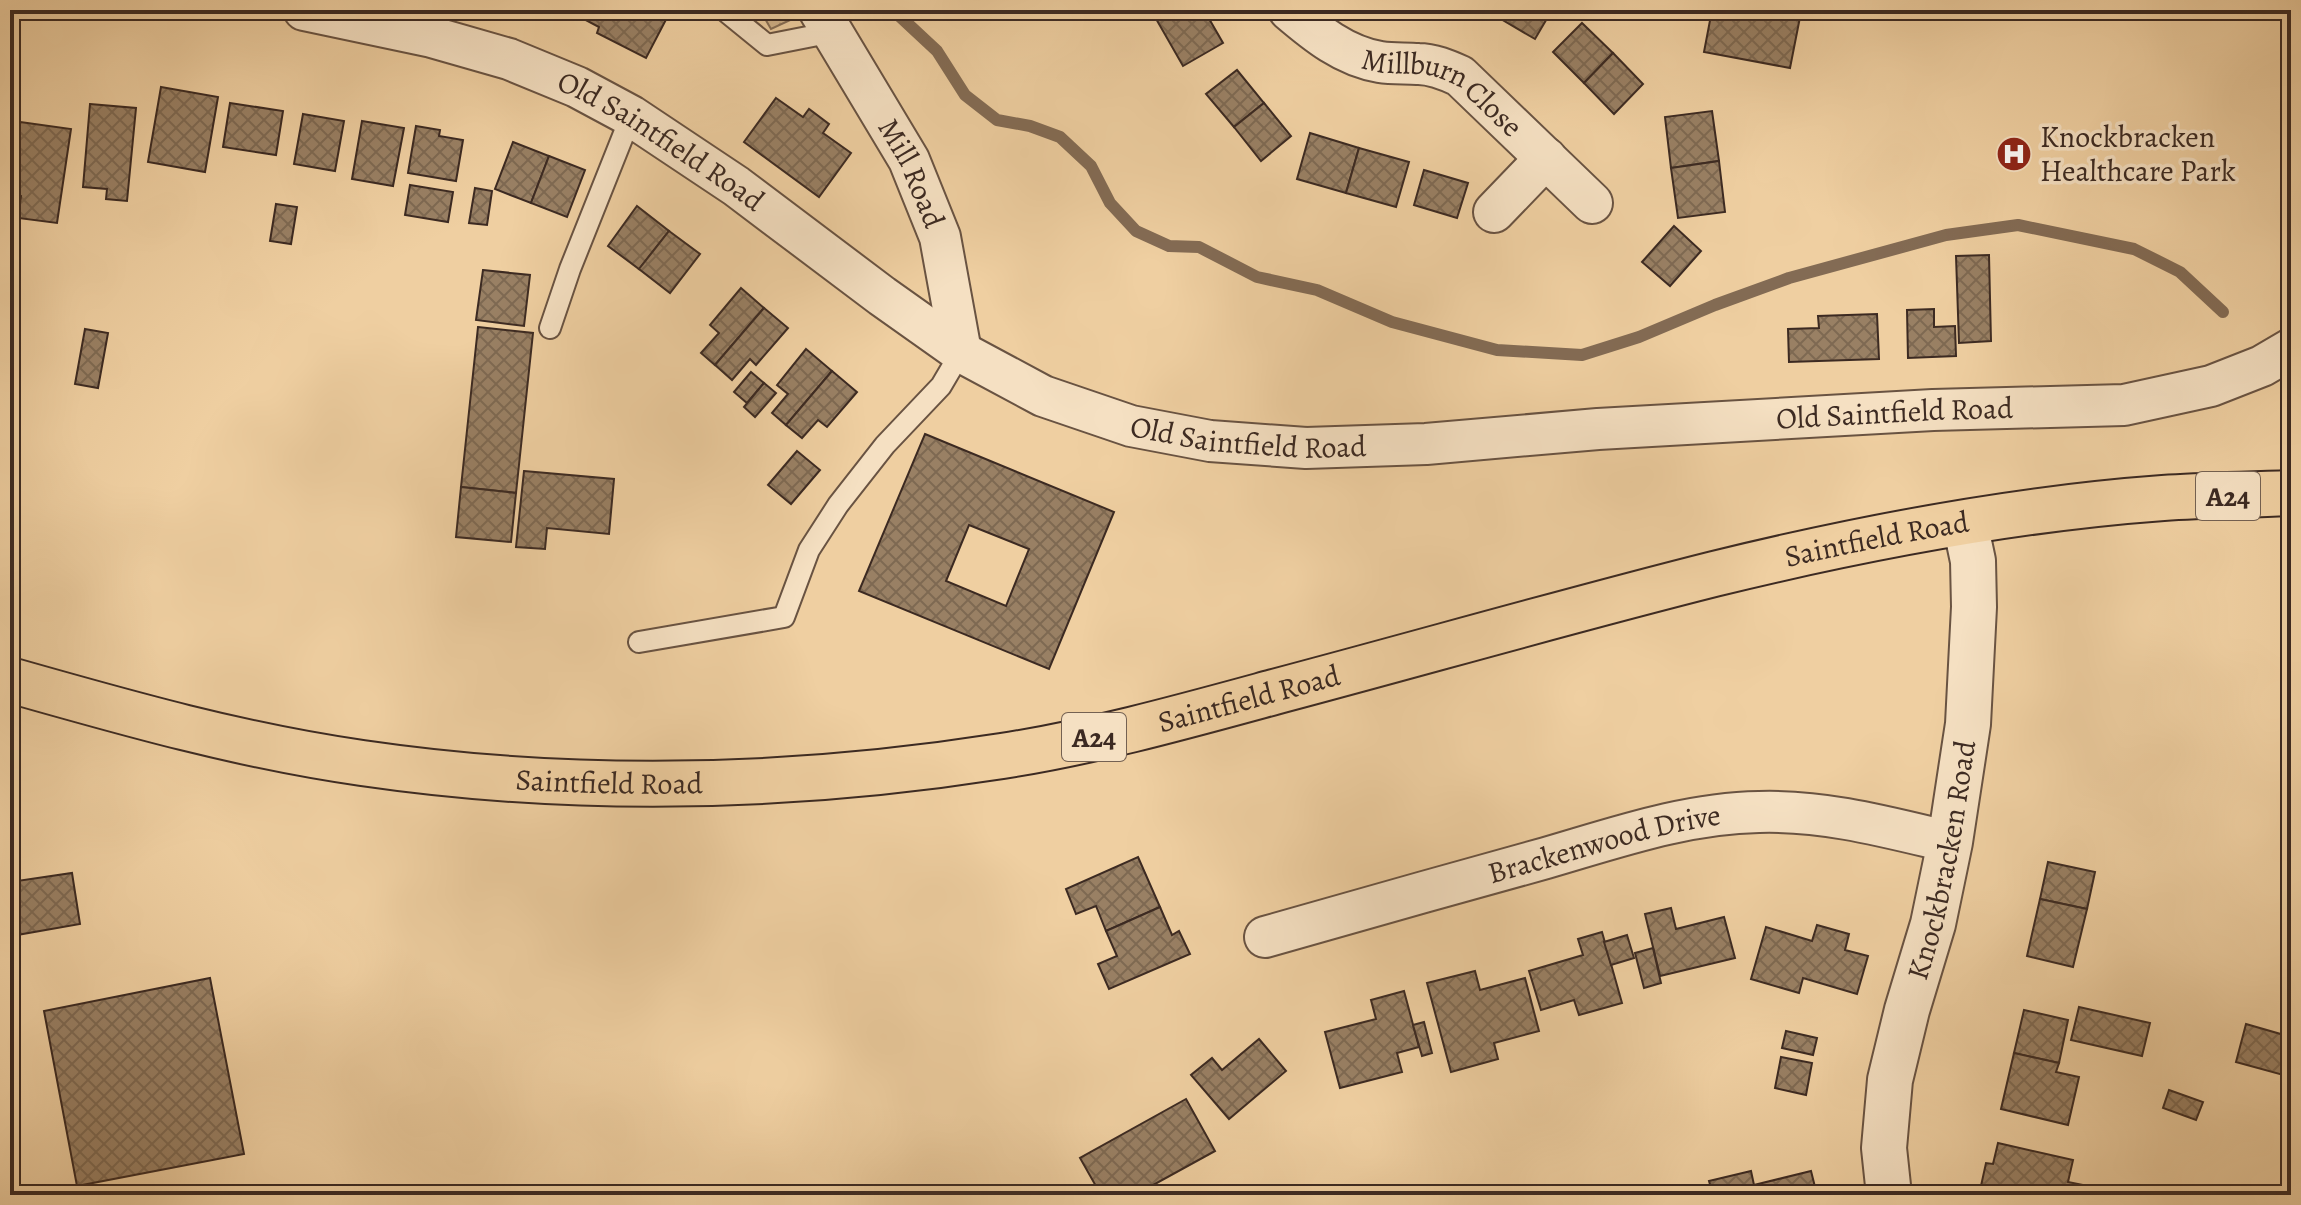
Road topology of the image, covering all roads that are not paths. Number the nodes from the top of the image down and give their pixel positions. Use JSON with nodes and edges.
{"nodes":[{"id":1,"x":304,"y":10,"type":"edge"},
{"id":2,"x":724,"y":10,"type":"edge"},
{"id":3,"x":1289,"y":10,"type":"edge"},
{"id":4,"x":826,"y":21,"type":"edge"},
{"id":5,"x":631,"y":116,"type":"junction"},
{"id":6,"x":1546,"y":158,"type":"junction"},
{"id":7,"x":1592,"y":203,"type":"dead end"},
{"id":8,"x":1494,"y":212,"type":"dead end"},
{"id":9,"x":550,"y":328,"type":"dead end"},
{"id":10,"x":2291,"y":349,"type":"edge"},
{"id":11,"x":961,"y":352,"type":"junction"},
{"id":12,"x":2291,"y":493,"type":"edge"},
{"id":13,"x":1965,"y":523,"type":"junction"},
{"id":14,"x":639,"y":642,"type":"dead end"},
{"id":15,"x":10,"y":680,"type":"edge"},
{"id":16,"x":1950,"y":842,"type":"junction"},
{"id":17,"x":1265,"y":937,"type":"dead end"},
{"id":18,"x":1889,"y":1195,"type":"edge"}],
"edges":[{"from":1,"to":5,"type":"street","name":"Old Saintfield Road"},
{"from":2,"to":4,"type":"lane"},
{"from":3,"to":6,"type":"street","name":"Millburn Close"},
{"from":4,"to":11,"type":"street","name":"Mill Road"},
{"from":5,"to":9,"type":"lane"},
{"from":5,"to":11,"type":"street","name":"Old Saintfield Road"},
{"from":6,"to":7,"type":"street","name":"Millburn Close"},
{"from":6,"to":8,"type":"street","name":"Millburn Close"},
{"from":10,"to":11,"type":"street","name":"Old Saintfield Road"},
{"from":11,"to":14,"type":"lane"},
{"from":12,"to":13,"type":"highway","name":"Saintfield Road","number":"A24"},
{"from":13,"to":15,"type":"highway","name":"Saintfield Road","number":"A24"},
{"from":13,"to":16,"type":"street","name":"Knockbracken Road"},
{"from":16,"to":17,"type":"street","name":"Brackenwood Drive"},
{"from":16,"to":18,"type":"street","name":"Knockbracken Road"}]}
